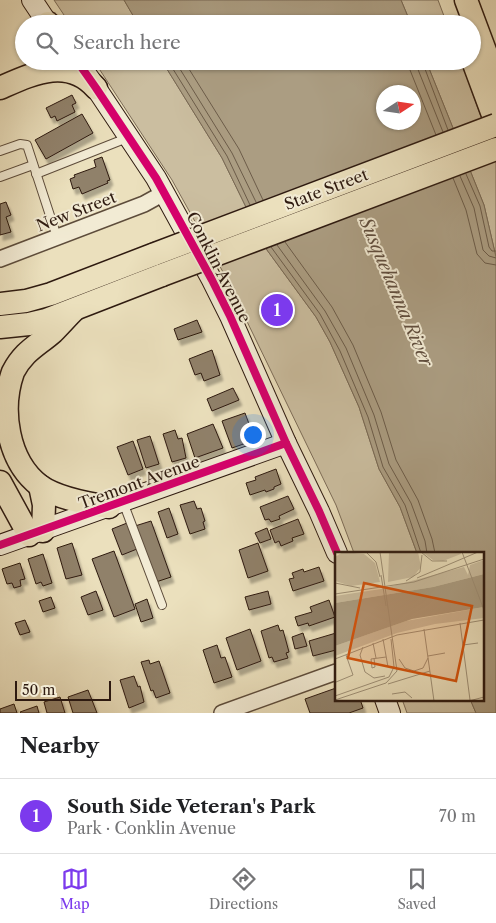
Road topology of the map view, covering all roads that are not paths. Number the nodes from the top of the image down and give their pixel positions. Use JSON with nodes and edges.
{"nodes":[{"id":1,"x":32,"y":0,"type":"edge"},
{"id":2,"x":449,"y":0,"type":"edge"},
{"id":3,"x":466,"y":9,"type":"edge"},
{"id":4,"x":42,"y":15,"type":"edge"},
{"id":5,"x":481,"y":44,"type":"edge"},
{"id":6,"x":33,"y":70,"type":"edge"},
{"id":7,"x":44,"y":70,"type":"edge"},
{"id":8,"x":83,"y":70,"type":"edge"},
{"id":9,"x":476,"y":70,"type":"edge"},
{"id":10,"x":496,"y":80,"type":"edge"},
{"id":11,"x":0,"y":88,"type":"edge"},
{"id":12,"x":96,"y":88,"type":"junction"},
{"id":13,"x":496,"y":124,"type":"edge"},
{"id":14,"x":129,"y":137,"type":"junction"},
{"id":15,"x":496,"y":149,"type":"edge"},
{"id":16,"x":0,"y":151,"type":"edge"},
{"id":17,"x":33,"y":164,"type":"junction"},
{"id":18,"x":36,"y":174,"type":"junction"},
{"id":19,"x":0,"y":177,"type":"edge"},
{"id":20,"x":164,"y":193,"type":"junction"},
{"id":21,"x":57,"y":237,"type":"junction"},
{"id":22,"x":0,"y":259,"type":"edge"},
{"id":23,"x":0,"y":304,"type":"edge"},
{"id":24,"x":74,"y":310,"type":"junction"},
{"id":25,"x":0,"y":327,"type":"edge"},
{"id":26,"x":286,"y":443,"type":"junction"},
{"id":27,"x":0,"y":482,"type":"edge"},
{"id":28,"x":40,"y":486,"type":"junction"},
{"id":29,"x":116,"y":505,"type":"junction"},
{"id":30,"x":36,"y":533,"type":"junction"},
{"id":31,"x":0,"y":545,"type":"edge"},
{"id":32,"x":337,"y":552,"type":"edge"},
{"id":33,"x":162,"y":605,"type":"dead end"},
{"id":34,"x":335,"y":672,"type":"edge"},
{"id":35,"x":385,"y":700,"type":"edge"},
{"id":36,"x":238,"y":710,"type":"edge"},
{"id":37,"x":222,"y":713,"type":"edge"},
{"id":38,"x":390,"y":713,"type":"edge"}],
"edges":[{"from":1,"to":4,"type":"main road"},
{"from":2,"to":3,"type":"main road"},
{"from":5,"to":10,"type":"main road"},
{"from":6,"to":11,"type":"main road"},
{"from":7,"to":12,"type":"main road"},
{"from":8,"to":12,"type":"main road","name":"Conklin Avenue"},
{"from":9,"to":13,"type":"main road"},
{"from":12,"to":14,"type":"main road","name":"Conklin Avenue"},
{"from":13,"to":23,"type":"main road","name":"State Street","bridge":true},
{"from":14,"to":18,"type":"lane"},
{"from":14,"to":20,"type":"main road","name":"Conklin Avenue"},
{"from":15,"to":24,"type":"main road","name":"State Street","bridge":true},
{"from":16,"to":17,"type":"lane"},
{"from":17,"to":18,"type":"lane"},
{"from":17,"to":19,"type":"lane"},
{"from":18,"to":21,"type":"lane"},
{"from":20,"to":21,"type":"street","name":"New Street"},
{"from":20,"to":26,"type":"main road","name":"Conklin Avenue"},
{"from":21,"to":22,"type":"street","name":"New Street"},
{"from":24,"to":25,"type":"main road","name":"State Street"},
{"from":24,"to":28,"type":"main road"},
{"from":26,"to":29,"type":"main road","name":"Tremont Avenue"},
{"from":26,"to":32,"type":"main road","name":"Conklin Avenue"},
{"from":27,"to":30,"type":"main road"},
{"from":28,"to":29,"type":"main road"},
{"from":28,"to":30,"type":"main road"},
{"from":29,"to":30,"type":"main road","name":"Tremont Avenue"},
{"from":29,"to":33,"type":"lane"},
{"from":30,"to":31,"type":"main road","name":"Tremont Avenue"},
{"from":34,"to":36,"type":"street"},
{"from":35,"to":38,"type":"main road"},
{"from":36,"to":37,"type":"street"}]}
